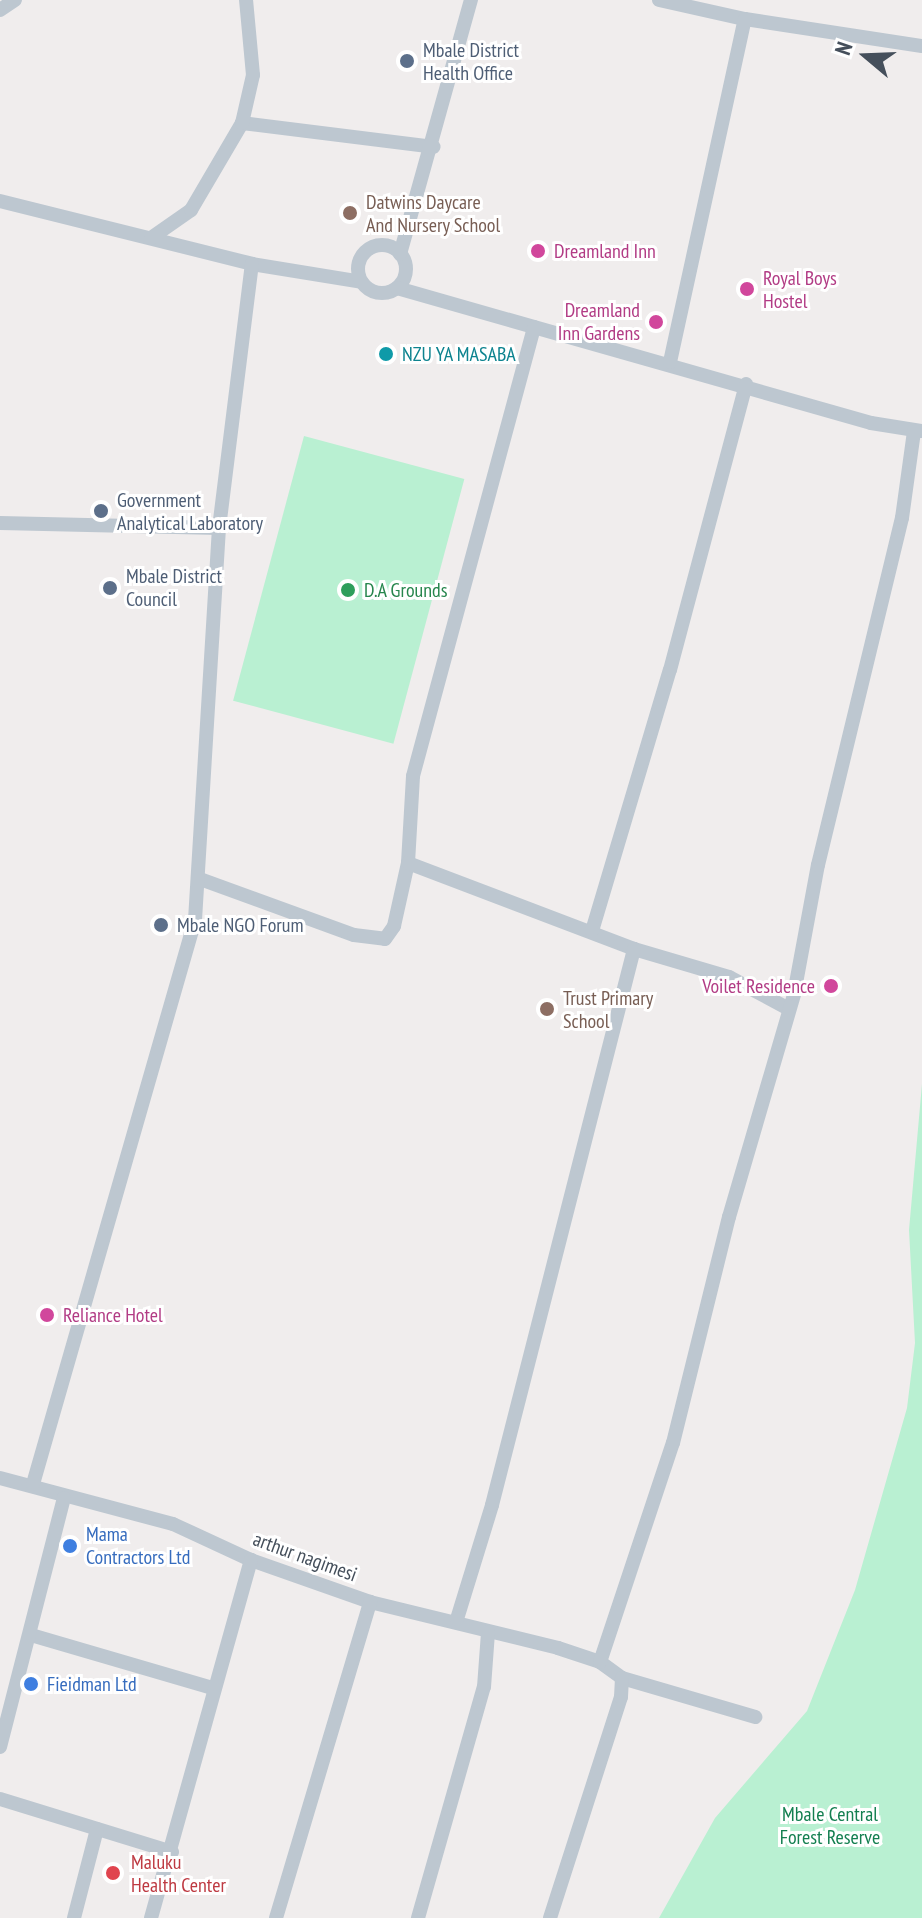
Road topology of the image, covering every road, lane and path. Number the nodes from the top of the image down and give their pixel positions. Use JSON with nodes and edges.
{"nodes":[{"id":1,"x":15,"y":0,"type":"edge"},
{"id":2,"x":246,"y":0,"type":"edge"},
{"id":3,"x":471,"y":0,"type":"edge"},
{"id":4,"x":659,"y":0,"type":"edge"},
{"id":5,"x":0,"y":10,"type":"edge"},
{"id":6,"x":745,"y":19,"type":"junction"},
{"id":7,"x":922,"y":46,"type":"edge"},
{"id":8,"x":242,"y":123,"type":"junction"},
{"id":9,"x":434,"y":147,"type":"junction"},
{"id":10,"x":0,"y":201,"type":"edge"},
{"id":11,"x":151,"y":238,"type":"junction"},
{"id":12,"x":400,"y":254,"type":"junction"},
{"id":13,"x":252,"y":264,"type":"junction"},
{"id":14,"x":362,"y":282,"type":"junction"},
{"id":15,"x":397,"y":288,"type":"junction"},
{"id":16,"x":534,"y":327,"type":"junction"},
{"id":17,"x":670,"y":362,"type":"junction"},
{"id":18,"x":746,"y":384,"type":"junction"},
{"id":19,"x":919,"y":432,"type":"edge"},
{"id":20,"x":2,"y":524,"type":"edge"},
{"id":21,"x":219,"y":528,"type":"junction"},
{"id":22,"x":0,"y":540,"type":"edge"},
{"id":23,"x":408,"y":863,"type":"junction"},
{"id":24,"x":200,"y":879,"type":"junction"},
{"id":25,"x":592,"y":931,"type":"junction"},
{"id":26,"x":634,"y":949,"type":"junction"},
{"id":27,"x":789,"y":1009,"type":"junction"},
{"id":28,"x":0,"y":1478,"type":"edge"},
{"id":29,"x":33,"y":1484,"type":"junction"},
{"id":30,"x":64,"y":1498,"type":"junction"},
{"id":31,"x":251,"y":1560,"type":"junction"},
{"id":32,"x":370,"y":1602,"type":"junction"},
{"id":33,"x":457,"y":1619,"type":"junction"},
{"id":34,"x":488,"y":1632,"type":"junction"},
{"id":35,"x":31,"y":1635,"type":"junction"},
{"id":36,"x":600,"y":1662,"type":"junction"},
{"id":37,"x":622,"y":1678,"type":"junction"},
{"id":38,"x":212,"y":1688,"type":"junction"},
{"id":39,"x":755,"y":1717,"type":"dead end"},
{"id":40,"x":0,"y":1747,"type":"edge"},
{"id":41,"x":0,"y":1799,"type":"edge"},
{"id":42,"x":97,"y":1829,"type":"junction"},
{"id":43,"x":172,"y":1852,"type":"junction"},
{"id":44,"x":74,"y":1918,"type":"edge"},
{"id":45,"x":151,"y":1918,"type":"edge"},
{"id":46,"x":276,"y":1918,"type":"edge"},
{"id":47,"x":418,"y":1918,"type":"edge"},
{"id":48,"x":550,"y":1918,"type":"edge"}],
"edges":[{"from":1,"to":5,"type":"street"},
{"from":2,"to":8,"type":"street"},
{"from":3,"to":9,"type":"street"},
{"from":4,"to":6,"type":"street"},
{"from":6,"to":7,"type":"street"},
{"from":6,"to":17,"type":"street"},
{"from":8,"to":9,"type":"street"},
{"from":8,"to":11,"type":"street"},
{"from":9,"to":12,"type":"street"},
{"from":10,"to":11,"type":"street"},
{"from":11,"to":13,"type":"street"},
{"from":12,"to":14,"type":"street"},
{"from":12,"to":15,"type":"street"},
{"from":13,"to":14,"type":"street"},
{"from":13,"to":21,"type":"street"},
{"from":14,"to":15,"type":"street"},
{"from":15,"to":16,"type":"street"},
{"from":16,"to":17,"type":"street"},
{"from":16,"to":23,"type":"street"},
{"from":17,"to":18,"type":"street"},
{"from":18,"to":19,"type":"street"},
{"from":18,"to":25,"type":"street"},
{"from":19,"to":27,"type":"street"},
{"from":20,"to":21,"type":"street"},
{"from":20,"to":22,"type":"street"},
{"from":21,"to":24,"type":"street"},
{"from":23,"to":24,"type":"street"},
{"from":23,"to":25,"type":"street"},
{"from":24,"to":29,"type":"street"},
{"from":25,"to":26,"type":"street"},
{"from":26,"to":27,"type":"street"},
{"from":26,"to":33,"type":"street"},
{"from":27,"to":36,"type":"street"},
{"from":28,"to":29,"type":"street","name":"arthur nagimesi"},
{"from":29,"to":30,"type":"street","name":"arthur nagimesi"},
{"from":30,"to":31,"type":"street","name":"arthur nagimesi"},
{"from":30,"to":35,"type":"street"},
{"from":31,"to":32,"type":"street","name":"arthur nagimesi"},
{"from":31,"to":38,"type":"street"},
{"from":32,"to":33,"type":"street","name":"arthur nagimesi"},
{"from":32,"to":46,"type":"street"},
{"from":33,"to":34,"type":"street","name":"arthur nagimesi"},
{"from":34,"to":36,"type":"street","name":"arthur nagimesi"},
{"from":34,"to":47,"type":"street"},
{"from":35,"to":38,"type":"street"},
{"from":35,"to":40,"type":"street"},
{"from":36,"to":37,"type":"street"},
{"from":37,"to":39,"type":"street"},
{"from":37,"to":48,"type":"street"},
{"from":38,"to":43,"type":"street"},
{"from":41,"to":42,"type":"street"},
{"from":42,"to":43,"type":"street"},
{"from":42,"to":44,"type":"street"},
{"from":43,"to":45,"type":"street"}]}
